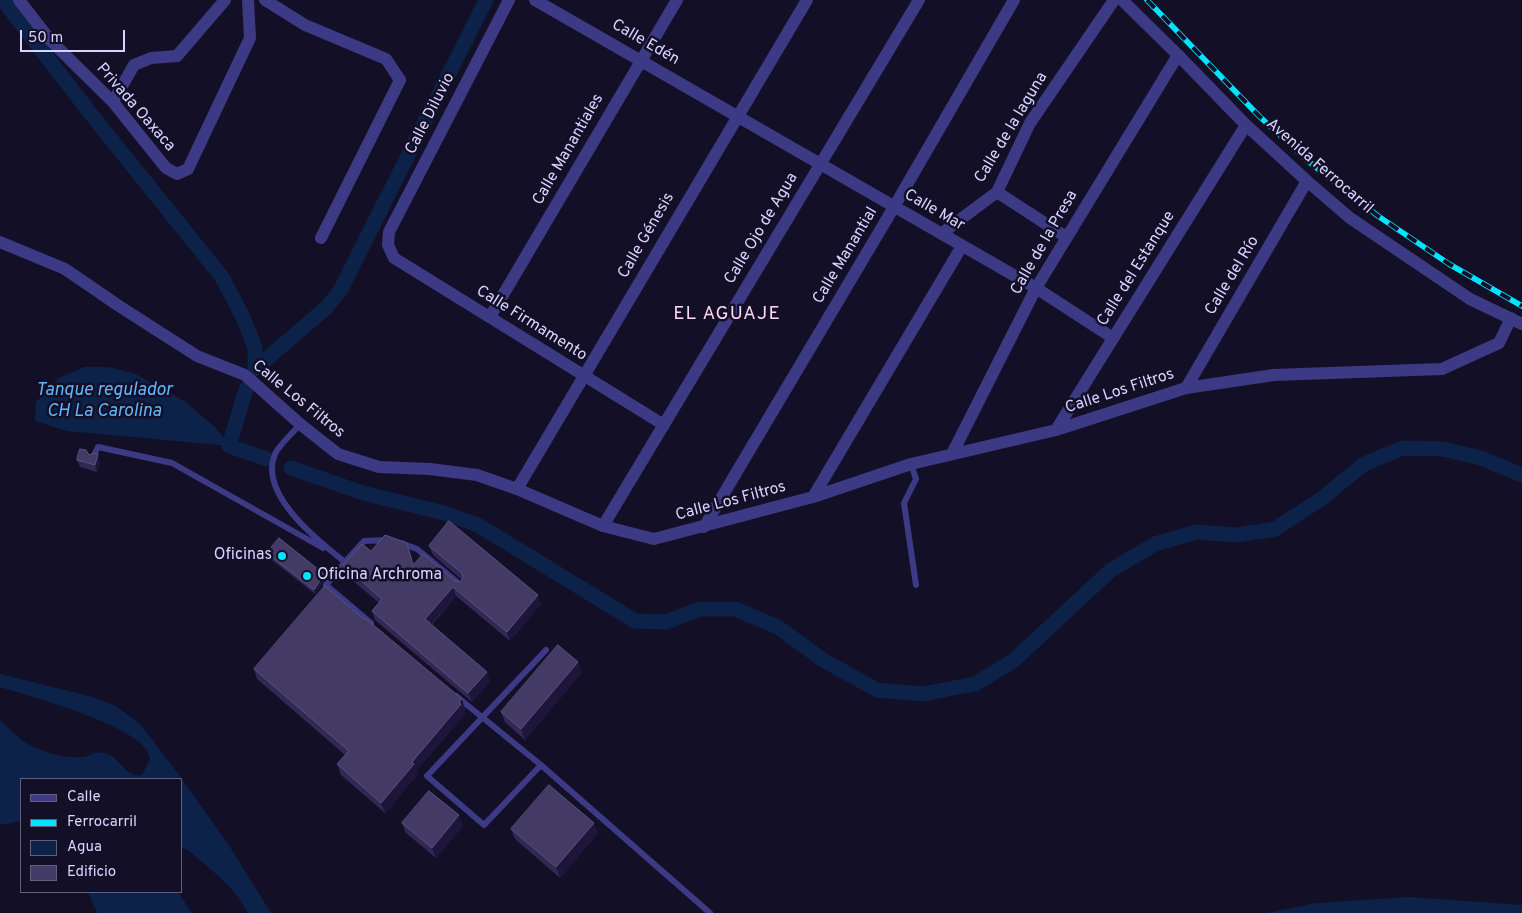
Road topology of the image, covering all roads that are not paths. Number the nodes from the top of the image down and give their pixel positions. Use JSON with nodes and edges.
{"nodes":[{"id":1,"x":19,"y":0,"type":"edge"},
{"id":2,"x":225,"y":0,"type":"edge"},
{"id":3,"x":248,"y":0,"type":"edge"},
{"id":4,"x":265,"y":0,"type":"edge"},
{"id":5,"x":509,"y":0,"type":"edge"},
{"id":6,"x":536,"y":0,"type":"edge"},
{"id":7,"x":677,"y":0,"type":"edge"},
{"id":8,"x":807,"y":0,"type":"edge"},
{"id":9,"x":919,"y":0,"type":"edge"},
{"id":10,"x":1014,"y":0,"type":"edge"},
{"id":11,"x":1114,"y":0,"type":"edge"},
{"id":12,"x":1122,"y":0,"type":"edge"},
{"id":13,"x":1178,"y":55,"type":"junction"},
{"id":14,"x":641,"y":60,"type":"junction"},
{"id":15,"x":112,"y":102,"type":"junction"},
{"id":16,"x":737,"y":116,"type":"junction"},
{"id":17,"x":1246,"y":125,"type":"junction"},
{"id":18,"x":820,"y":164,"type":"junction"},
{"id":19,"x":1307,"y":181,"type":"junction"},
{"id":20,"x":997,"y":192,"type":"junction"},
{"id":21,"x":894,"y":207,"type":"junction"},
{"id":22,"x":941,"y":234,"type":"junction"},
{"id":23,"x":1066,"y":237,"type":"junction"},
{"id":24,"x":321,"y":238,"type":"dead end"},
{"id":25,"x":0,"y":242,"type":"edge"},
{"id":26,"x":388,"y":245,"type":"joint"},
{"id":27,"x":962,"y":246,"type":"junction"},
{"id":28,"x":1036,"y":288,"type":"junction"},
{"id":29,"x":490,"y":317,"type":"junction"},
{"id":30,"x":1517,"y":321,"type":"edge"},
{"id":31,"x":1114,"y":338,"type":"junction"},
{"id":32,"x":584,"y":375,"type":"junction"},
{"id":33,"x":1186,"y":388,"type":"junction"},
{"id":34,"x":300,"y":424,"type":"junction"},
{"id":35,"x":664,"y":425,"type":"junction"},
{"id":36,"x":1056,"y":430,"type":"junction"},
{"id":37,"x":952,"y":454,"type":"junction"},
{"id":38,"x":93,"y":457,"type":"edge"},
{"id":39,"x":911,"y":464,"type":"junction"},
{"id":40,"x":517,"y":489,"type":"junction"},
{"id":41,"x":813,"y":497,"type":"junction"},
{"id":42,"x":603,"y":526,"type":"junction"},
{"id":43,"x":704,"y":527,"type":"junction"},
{"id":44,"x":335,"y":554,"type":"junction"},
{"id":45,"x":345,"y":562,"type":"junction"},
{"id":46,"x":916,"y":585,"type":"dead end"},
{"id":47,"x":462,"y":586,"type":"edge"},
{"id":48,"x":378,"y":630,"type":"edge"},
{"id":49,"x":546,"y":650,"type":"dead end"},
{"id":50,"x":453,"y":693,"type":"edge"},
{"id":51,"x":483,"y":718,"type":"junction"},
{"id":52,"x":541,"y":765,"type":"junction"},
{"id":53,"x":710,"y":913,"type":"edge"}],
"edges":[{"from":1,"to":15,"type":"street","name":"Privada Oaxaca"},
{"from":2,"to":15,"type":"street"},
{"from":3,"to":15,"type":"street","name":"Privada Oaxaca"},
{"from":4,"to":24,"type":"street"},
{"from":5,"to":26,"type":"street","name":"Calle Diluvio"},
{"from":6,"to":14,"type":"street","name":"Calle Edén"},
{"from":7,"to":14,"type":"street","name":"Calle Manantiales"},
{"from":8,"to":16,"type":"street","name":"Calle Génesis"},
{"from":9,"to":18,"type":"street","name":"Calle Ojo de Agua"},
{"from":10,"to":21,"type":"street","name":"Calle Manantial"},
{"from":11,"to":20,"type":"street","name":"Calle de la laguna"},
{"from":12,"to":13,"type":"street","name":"Avenida Ferrocarril"},
{"from":13,"to":17,"type":"street","name":"Avenida Ferrocarril"},
{"from":13,"to":23,"type":"street","name":"Calle de la Presa"},
{"from":14,"to":16,"type":"street","name":"Calle Edén"},
{"from":14,"to":29,"type":"street","name":"Calle Manantiales"},
{"from":16,"to":18,"type":"street","name":"Calle Mar"},
{"from":16,"to":32,"type":"street","name":"Calle Génesis"},
{"from":17,"to":19,"type":"street","name":"Avenida Ferrocarril"},
{"from":17,"to":31,"type":"street","name":"Calle del Estanque"},
{"from":18,"to":21,"type":"street","name":"Calle Mar"},
{"from":18,"to":35,"type":"street","name":"Calle Ojo de Agua"},
{"from":19,"to":30,"type":"street","name":"Avenida Ferrocarril"},
{"from":19,"to":33,"type":"street","name":"Calle del Río"},
{"from":20,"to":22,"type":"street","name":"Calle de la laguna"},
{"from":20,"to":23,"type":"street"},
{"from":21,"to":22,"type":"street","name":"Calle Mar"},
{"from":21,"to":43,"type":"street","name":"Calle Manantial"},
{"from":22,"to":27,"type":"street","name":"Calle Mar"},
{"from":23,"to":28,"type":"street","name":"Calle de la Presa"},
{"from":25,"to":34,"type":"street","name":"Calle Los Filtros"},
{"from":26,"to":29,"type":"street","name":"Calle Firmamento"},
{"from":27,"to":28,"type":"street","name":"Calle Mar"},
{"from":27,"to":41,"type":"street"},
{"from":28,"to":31,"type":"street","name":"Calle Mar"},
{"from":28,"to":37,"type":"street","name":"Calle de la Presa"},
{"from":29,"to":32,"type":"street","name":"Calle Firmamento"},
{"from":30,"to":33,"type":"street","name":"Calle Los Filtros"},
{"from":31,"to":36,"type":"street","name":"Calle del Estanque"},
{"from":32,"to":35,"type":"street","name":"Calle Firmamento"},
{"from":32,"to":40,"type":"street","name":"Calle Génesis"},
{"from":33,"to":36,"type":"street","name":"Calle Los Filtros"},
{"from":34,"to":40,"type":"street","name":"Calle Los Filtros"},
{"from":34,"to":44,"type":"lane"},
{"from":35,"to":42,"type":"street","name":"Calle Ojo de Agua"},
{"from":36,"to":37,"type":"street","name":"Calle Los Filtros"},
{"from":37,"to":39,"type":"street","name":"Calle Los Filtros"},
{"from":38,"to":44,"type":"lane"},
{"from":39,"to":41,"type":"street","name":"Calle Los Filtros"},
{"from":39,"to":46,"type":"lane"},
{"from":40,"to":42,"type":"street","name":"Calle Los Filtros"},
{"from":41,"to":43,"type":"street","name":"Calle Los Filtros"},
{"from":42,"to":43,"type":"street","name":"Calle Los Filtros"},
{"from":44,"to":45,"type":"lane"},
{"from":45,"to":47,"type":"lane"},
{"from":45,"to":48,"type":"lane"},
{"from":49,"to":51,"type":"lane"},
{"from":50,"to":51,"type":"lane"},
{"from":51,"to":52,"type":"lane"},
{"from":51,"to":52,"type":"lane"},
{"from":52,"to":53,"type":"lane"}]}
